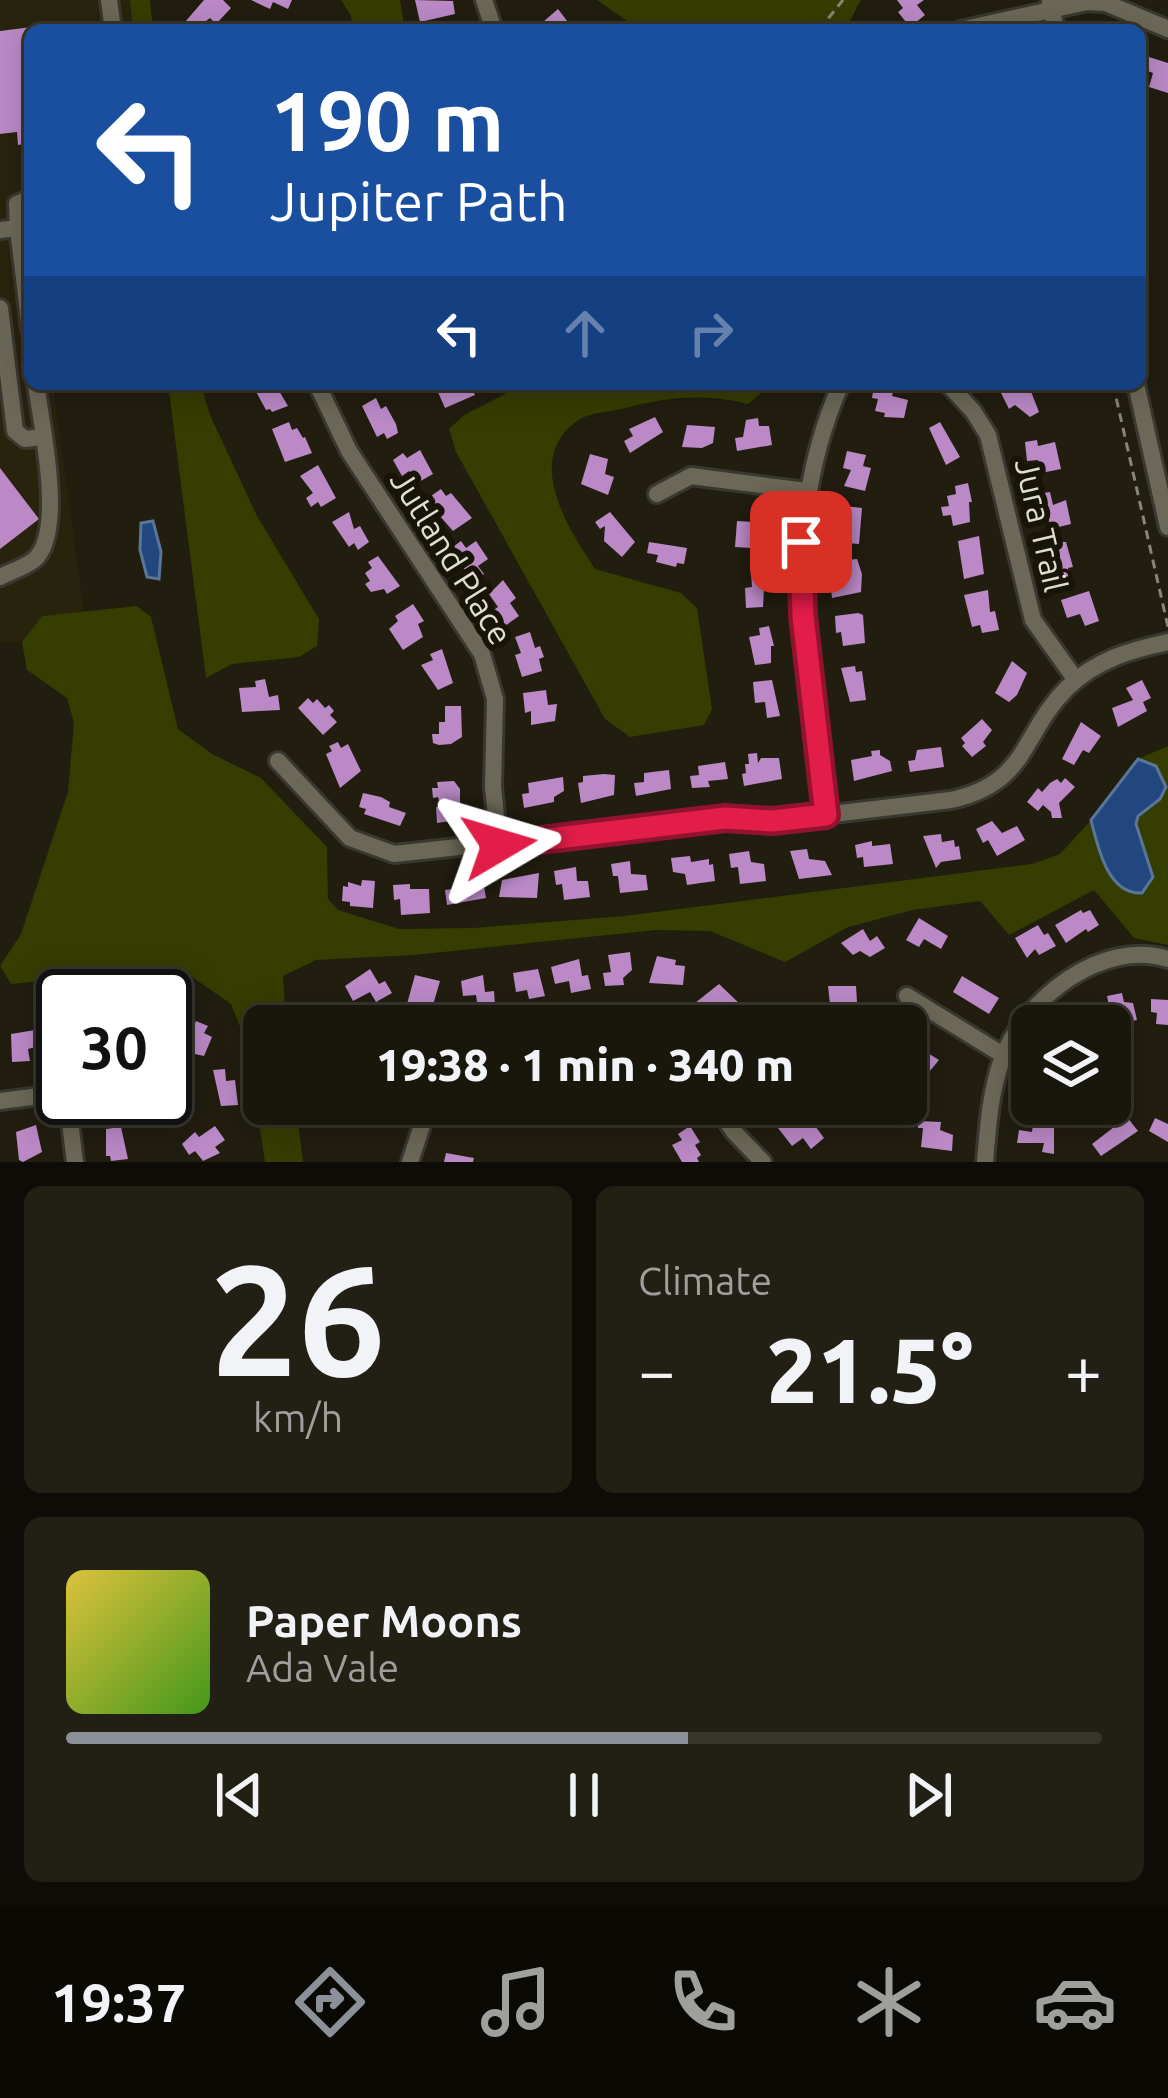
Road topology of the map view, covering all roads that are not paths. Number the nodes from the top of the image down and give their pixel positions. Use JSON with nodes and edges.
{"nodes":[{"id":1,"x":1050,"y":4,"type":"edge"},
{"id":2,"x":981,"y":24,"type":"edge"},
{"id":3,"x":1168,"y":29,"type":"edge"},
{"id":4,"x":24,"y":201,"type":"edge"},
{"id":5,"x":16,"y":228,"type":"edge"},
{"id":6,"x":24,"y":286,"type":"edge"},
{"id":7,"x":0,"y":308,"type":"edge"},
{"id":8,"x":37,"y":390,"type":"edge"},
{"id":9,"x":325,"y":390,"type":"edge"},
{"id":10,"x":839,"y":390,"type":"edge"},
{"id":11,"x":954,"y":390,"type":"edge"},
{"id":12,"x":1137,"y":390,"type":"edge"},
{"id":13,"x":43,"y":437,"type":"junction"},
{"id":14,"x":806,"y":491,"type":"junction"},
{"id":15,"x":657,"y":494,"type":"dead end"},
{"id":16,"x":1168,"y":527,"type":"edge"},
{"id":17,"x":0,"y":577,"type":"edge"},
{"id":18,"x":1168,"y":642,"type":"edge"},
{"id":19,"x":1076,"y":680,"type":"junction"},
{"id":20,"x":278,"y":761,"type":"dead end"},
{"id":21,"x":826,"y":815,"type":"junction"},
{"id":22,"x":499,"y":845,"type":"junction"},
{"id":23,"x":1168,"y":959,"type":"edge"},
{"id":24,"x":907,"y":996,"type":"dead end"},
{"id":25,"x":1004,"y":1055,"type":"junction"},
{"id":26,"x":36,"y":1098,"type":"edge"},
{"id":27,"x":0,"y":1101,"type":"edge"},
{"id":28,"x":69,"y":1125,"type":"edge"},
{"id":29,"x":422,"y":1125,"type":"edge"},
{"id":30,"x":730,"y":1125,"type":"edge"},
{"id":31,"x":75,"y":1162,"type":"edge"},
{"id":32,"x":410,"y":1162,"type":"edge"},
{"id":33,"x":763,"y":1162,"type":"edge"},
{"id":34,"x":985,"y":1162,"type":"edge"}],
"edges":[{"from":1,"to":2,"type":"street"},
{"from":1,"to":3,"type":"street"},
{"from":4,"to":5,"type":"street"},
{"from":5,"to":6,"type":"street"},
{"from":7,"to":13,"type":"street"},
{"from":8,"to":13,"type":"street"},
{"from":9,"to":22,"type":"street","name":"Jutland Place"},
{"from":10,"to":14,"type":"street"},
{"from":11,"to":19,"type":"street","name":"Jura Trail"},
{"from":12,"to":16,"type":"street"},
{"from":13,"to":17,"type":"street"},
{"from":14,"to":15,"type":"street"},
{"from":14,"to":21,"type":"street"},
{"from":18,"to":19,"type":"street"},
{"from":19,"to":21,"type":"street"},
{"from":20,"to":22,"type":"street"},
{"from":21,"to":22,"type":"street"},
{"from":23,"to":25,"type":"street"},
{"from":24,"to":25,"type":"street"},
{"from":25,"to":34,"type":"street"},
{"from":26,"to":27,"type":"street"},
{"from":28,"to":31,"type":"street"},
{"from":29,"to":32,"type":"street"},
{"from":30,"to":33,"type":"street"}]}
